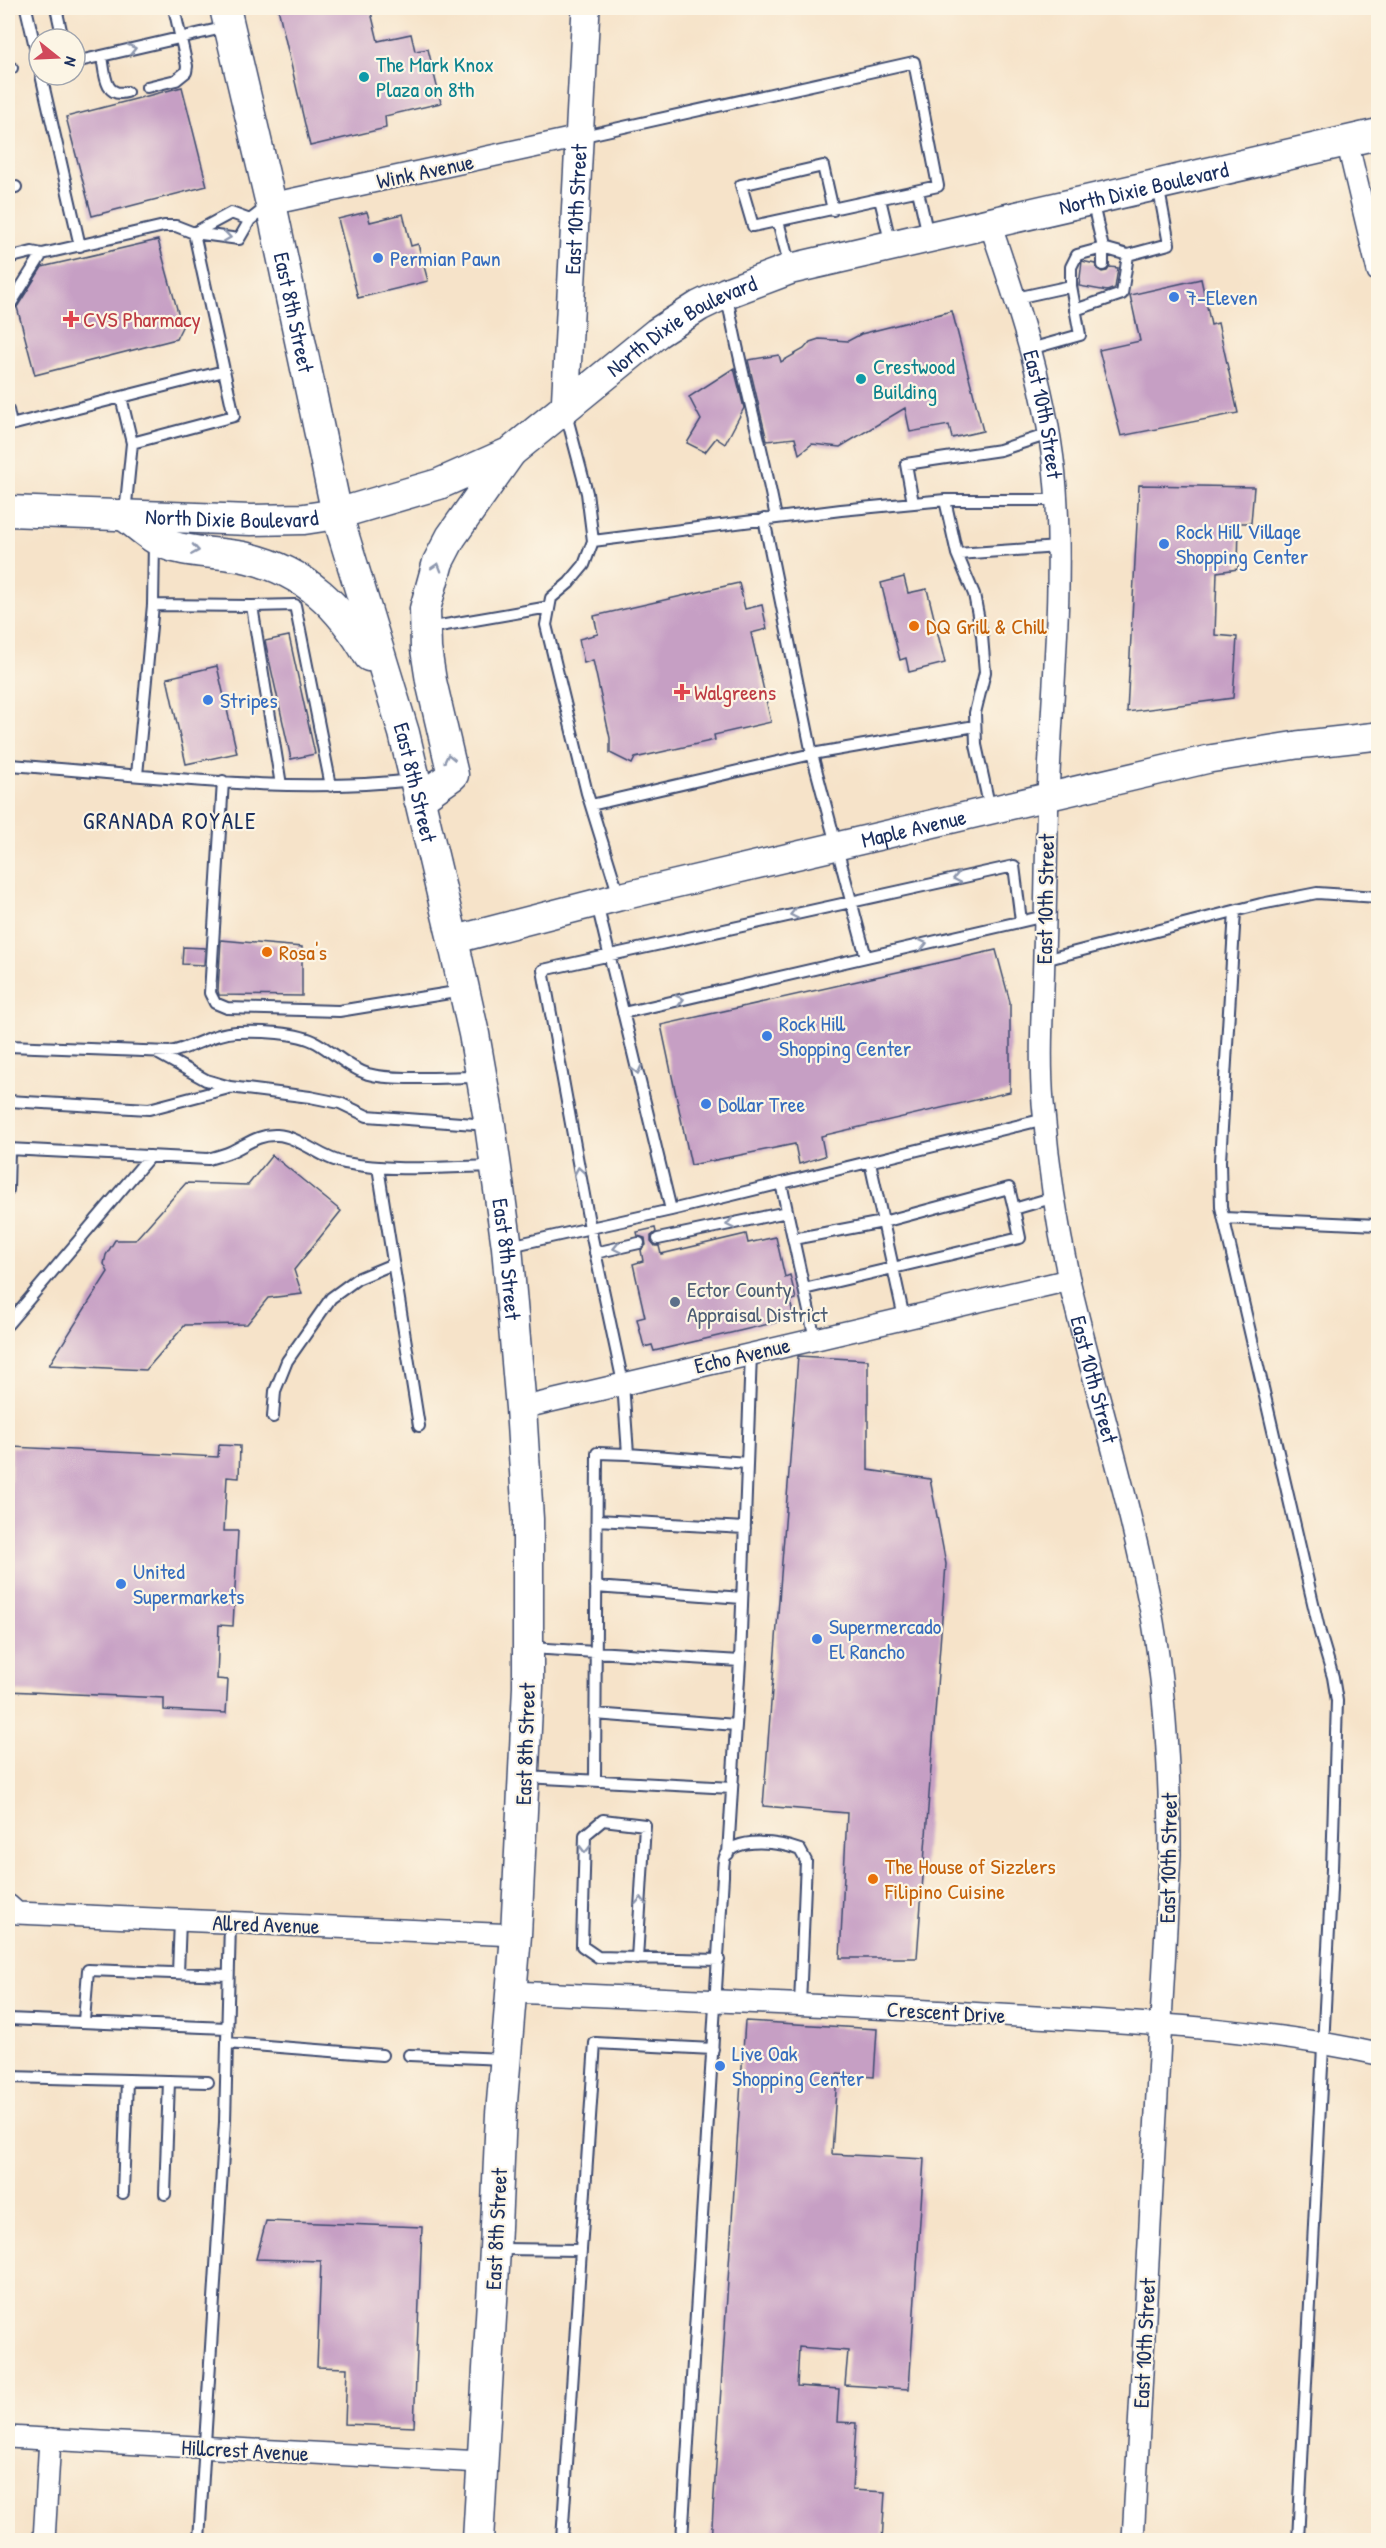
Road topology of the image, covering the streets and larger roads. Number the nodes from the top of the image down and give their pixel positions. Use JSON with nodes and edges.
{"nodes":[{"id":1,"x":586,"y":8,"type":"edge"},
{"id":2,"x":227,"y":17,"type":"edge"},
{"id":3,"x":1378,"y":134,"type":"edge"},
{"id":4,"x":579,"y":137,"type":"junction"},
{"id":5,"x":1347,"y":141,"type":"junction"},
{"id":6,"x":260,"y":212,"type":"junction"},
{"id":7,"x":990,"y":224,"type":"junction"},
{"id":8,"x":1378,"y":271,"type":"edge"},
{"id":9,"x":565,"y":410,"type":"junction"},
{"id":10,"x":510,"y":452,"type":"junction"},
{"id":11,"x":8,"y":511,"type":"edge"},
{"id":12,"x":337,"y":514,"type":"junction"},
{"id":13,"x":125,"y":516,"type":"junction"},
{"id":14,"x":389,"y":690,"type":"junction"},
{"id":15,"x":1378,"y":736,"type":"edge"},
{"id":16,"x":417,"y":790,"type":"junction"},
{"id":17,"x":1048,"y":795,"type":"junction"},
{"id":18,"x":453,"y":940,"type":"junction"},
{"id":19,"x":1069,"y":1280,"type":"junction"},
{"id":20,"x":521,"y":1408,"type":"junction"},
{"id":21,"x":11,"y":1910,"type":"edge"},
{"id":22,"x":516,"y":1935,"type":"junction"},
{"id":23,"x":511,"y":1992,"type":"junction"},
{"id":24,"x":1162,"y":2025,"type":"junction"},
{"id":25,"x":1378,"y":2054,"type":"edge"},
{"id":26,"x":8,"y":2437,"type":"edge"},
{"id":27,"x":50,"y":2439,"type":"junction"},
{"id":28,"x":482,"y":2462,"type":"junction"},
{"id":29,"x":44,"y":2541,"type":"edge"},
{"id":30,"x":478,"y":2541,"type":"edge"},
{"id":31,"x":1133,"y":2541,"type":"edge"}],
"edges":[{"from":1,"to":4,"type":"street","name":"East 10th Street"},
{"from":2,"to":6,"type":"main road","name":"East 8th Street"},
{"from":3,"to":5,"type":"main road","name":"North Dixie Boulevard"},
{"from":4,"to":6,"type":"street","name":"Wink Avenue"},
{"from":4,"to":9,"type":"street","name":"East 10th Street"},
{"from":5,"to":7,"type":"main road","name":"North Dixie Boulevard"},
{"from":5,"to":8,"type":"street"},
{"from":6,"to":12,"type":"main road","name":"East 8th Street"},
{"from":7,"to":9,"type":"main road","name":"North Dixie Boulevard"},
{"from":7,"to":17,"type":"street","name":"East 10th Street"},
{"from":9,"to":10,"type":"main road","name":"North Dixie Boulevard"},
{"from":10,"to":12,"type":"main road","name":"North Dixie Boulevard"},
{"from":16,"to":10,"type":"main road","one_way":true},
{"from":11,"to":13,"type":"main road","name":"North Dixie Boulevard"},
{"from":12,"to":13,"type":"main road","name":"North Dixie Boulevard"},
{"from":12,"to":14,"type":"main road","name":"East 8th Street"},
{"from":13,"to":14,"type":"main road","one_way":true},
{"from":14,"to":16,"type":"main road","name":"East 8th Street"},
{"from":15,"to":17,"type":"street","name":"Maple Avenue"},
{"from":16,"to":18,"type":"main road","name":"East 8th Street"},
{"from":17,"to":18,"type":"street","name":"Maple Avenue"},
{"from":17,"to":19,"type":"street","name":"East 10th Street"},
{"from":18,"to":20,"type":"main road","name":"East 8th Street"},
{"from":19,"to":20,"type":"street","name":"Echo Avenue"},
{"from":19,"to":24,"type":"street","name":"East 10th Street"},
{"from":20,"to":22,"type":"main road","name":"East 8th Street"},
{"from":21,"to":22,"type":"street","name":"Allred Avenue"},
{"from":22,"to":23,"type":"main road","name":"East 8th Street"},
{"from":23,"to":24,"type":"street","name":"Crescent Drive"},
{"from":23,"to":28,"type":"main road","name":"East 8th Street"},
{"from":24,"to":25,"type":"street","name":"Crescent Drive"},
{"from":24,"to":31,"type":"street","name":"East 10th Street"},
{"from":26,"to":27,"type":"street","name":"Hillcrest Avenue"},
{"from":27,"to":28,"type":"street","name":"Hillcrest Avenue"},
{"from":27,"to":29,"type":"street"},
{"from":28,"to":30,"type":"main road","name":"East 8th Street"}]}
